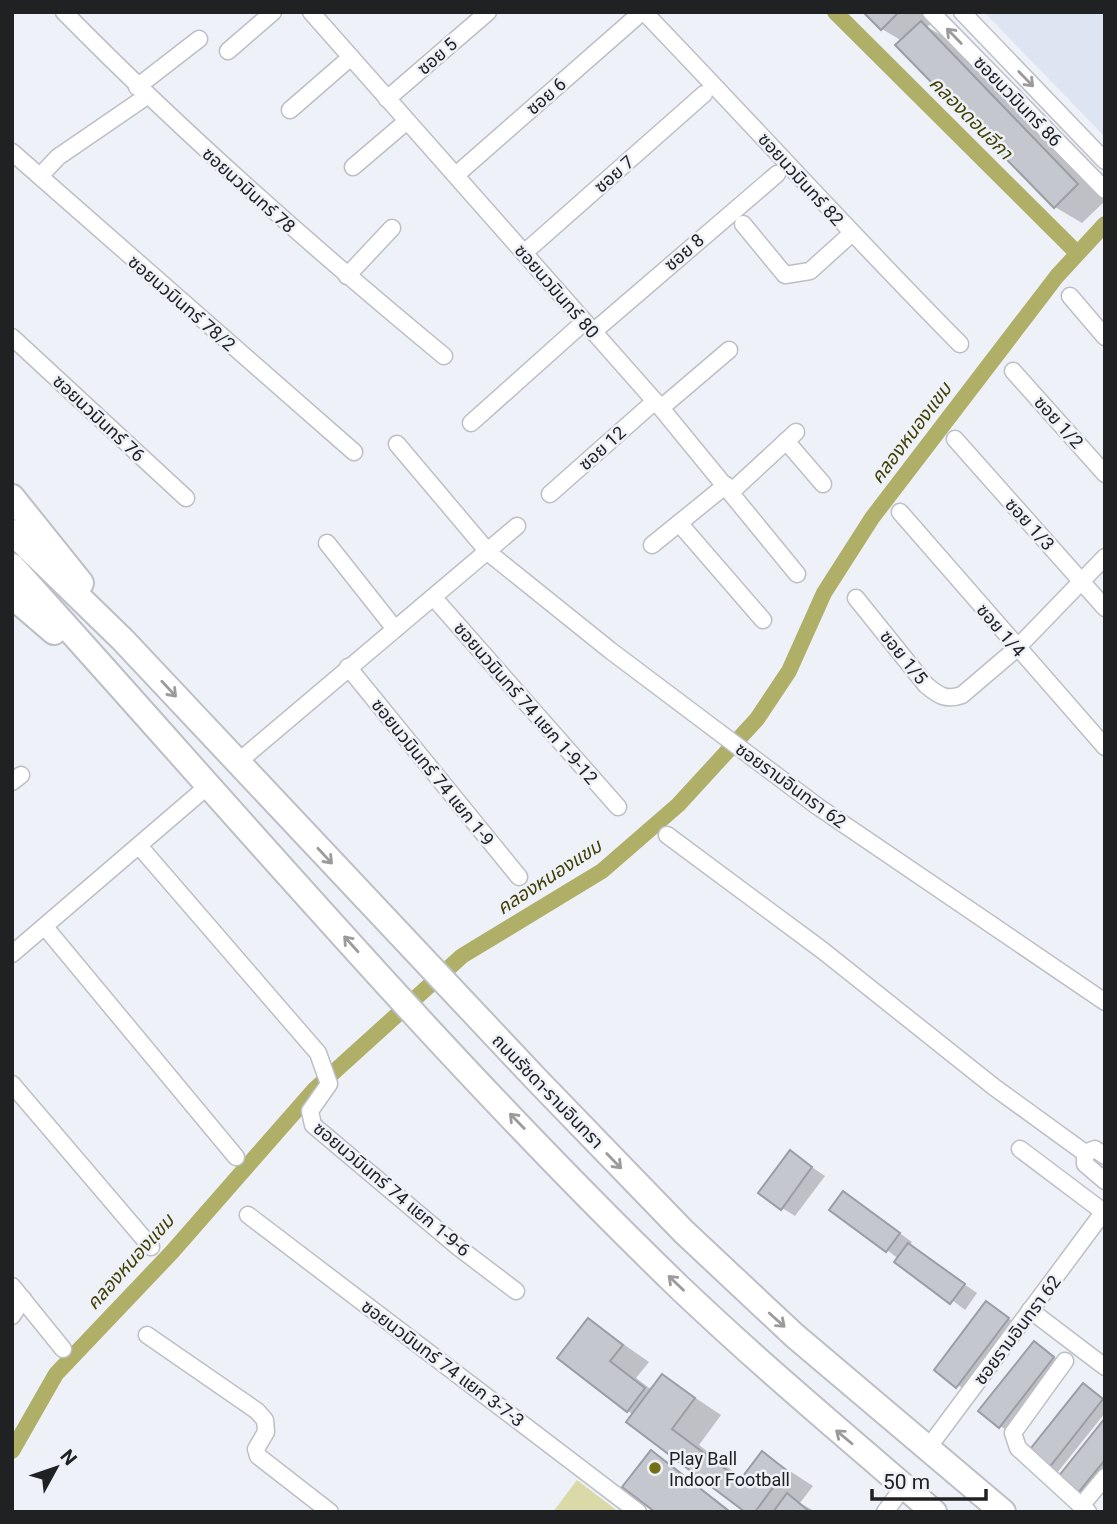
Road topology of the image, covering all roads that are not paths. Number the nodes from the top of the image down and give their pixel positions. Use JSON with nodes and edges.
{"nodes":[{"id":1,"x":64,"y":12,"type":"edge"},
{"id":2,"x":273,"y":12,"type":"edge"},
{"id":3,"x":488,"y":12,"type":"edge"},
{"id":4,"x":931,"y":12,"type":"edge"},
{"id":5,"x":962,"y":12,"type":"edge"},
{"id":6,"x":321,"y":15,"type":"edge"},
{"id":7,"x":640,"y":15,"type":"edge"},
{"id":8,"x":199,"y":39,"type":"dead end"},
{"id":9,"x":228,"y":51,"type":"dead end"},
{"id":10,"x":351,"y":57,"type":"junction"},
{"id":11,"x":142,"y":91,"type":"junction"},
{"id":12,"x":704,"y":94,"type":"dead end"},
{"id":13,"x":387,"y":99,"type":"junction"},
{"id":14,"x":290,"y":110,"type":"dead end"},
{"id":15,"x":407,"y":121,"type":"junction"},
{"id":16,"x":12,"y":152,"type":"edge"},
{"id":17,"x":1105,"y":161,"type":"edge"},
{"id":18,"x":353,"y":167,"type":"dead end"},
{"id":19,"x":778,"y":174,"type":"dead end"},
{"id":20,"x":456,"y":175,"type":"junction"},
{"id":21,"x":40,"y":176,"type":"junction"},
{"id":22,"x":1105,"y":190,"type":"edge"},
{"id":23,"x":743,"y":225,"type":"dead end"},
{"id":24,"x":392,"y":228,"type":"dead end"},
{"id":25,"x":851,"y":234,"type":"junction"},
{"id":26,"x":524,"y":253,"type":"junction"},
{"id":27,"x":346,"y":276,"type":"junction"},
{"id":28,"x":1070,"y":296,"type":"dead end"},
{"id":29,"x":589,"y":327,"type":"junction"},
{"id":30,"x":12,"y":337,"type":"edge"},
{"id":31,"x":1105,"y":337,"type":"edge"},
{"id":32,"x":960,"y":344,"type":"dead end"},
{"id":33,"x":729,"y":350,"type":"dead end"},
{"id":34,"x":444,"y":356,"type":"dead end"},
{"id":35,"x":1013,"y":370,"type":"dead end"},
{"id":36,"x":658,"y":405,"type":"junction"},
{"id":37,"x":471,"y":423,"type":"dead end"},
{"id":38,"x":955,"y":439,"type":"dead end"},
{"id":39,"x":397,"y":444,"type":"dead end"},
{"id":40,"x":354,"y":452,"type":"dead end"},
{"id":41,"x":1105,"y":474,"type":"edge"},
{"id":42,"x":823,"y":484,"type":"dead end"},
{"id":43,"x":728,"y":489,"type":"junction"},
{"id":44,"x":550,"y":494,"type":"dead end"},
{"id":45,"x":12,"y":497,"type":"edge"},
{"id":46,"x":186,"y":498,"type":"dead end"},
{"id":47,"x":900,"y":512,"type":"dead end"},
{"id":48,"x":680,"y":523,"type":"junction"},
{"id":49,"x":517,"y":526,"type":"dead end"},
{"id":50,"x":12,"y":532,"type":"edge"},
{"id":51,"x":327,"y":543,"type":"dead end"},
{"id":52,"x":652,"y":545,"type":"dead end"},
{"id":53,"x":493,"y":548,"type":"junction"},
{"id":54,"x":1105,"y":557,"type":"edge"},
{"id":55,"x":12,"y":566,"type":"edge"},
{"id":56,"x":797,"y":574,"type":"dead end"},
{"id":57,"x":1082,"y":582,"type":"junction"},
{"id":58,"x":12,"y":596,"type":"edge"},
{"id":59,"x":434,"y":598,"type":"junction"},
{"id":60,"x":856,"y":598,"type":"dead end"},
{"id":61,"x":1105,"y":608,"type":"edge"},
{"id":62,"x":763,"y":620,"type":"dead end"},
{"id":63,"x":396,"y":629,"type":"junction"},
{"id":64,"x":123,"y":640,"type":"junction"},
{"id":65,"x":1017,"y":648,"type":"junction"},
{"id":66,"x":348,"y":667,"type":"junction"},
{"id":67,"x":124,"y":690,"type":"junction"},
{"id":68,"x":1105,"y":747,"type":"edge"},
{"id":69,"x":238,"y":762,"type":"junction"},
{"id":70,"x":209,"y":785,"type":"junction"},
{"id":71,"x":618,"y":807,"type":"dead end"},
{"id":72,"x":667,"y":835,"type":"dead end"},
{"id":73,"x":140,"y":846,"type":"junction"},
{"id":74,"x":519,"y":877,"type":"dead end"},
{"id":75,"x":45,"y":927,"type":"junction"},
{"id":76,"x":12,"y":954,"type":"edge"},
{"id":77,"x":1105,"y":1002,"type":"edge"},
{"id":78,"x":12,"y":1084,"type":"edge"},
{"id":79,"x":1020,"y":1149,"type":"dead end"},
{"id":80,"x":1085,"y":1153,"type":"junction"},
{"id":81,"x":1105,"y":1156,"type":"edge"},
{"id":82,"x":236,"y":1157,"type":"dead end"},
{"id":83,"x":1105,"y":1181,"type":"edge"},
{"id":84,"x":1104,"y":1212,"type":"edge"},
{"id":85,"x":248,"y":1215,"type":"dead end"},
{"id":86,"x":151,"y":1247,"type":"dead end"},
{"id":87,"x":12,"y":1286,"type":"edge"},
{"id":88,"x":516,"y":1291,"type":"dead end"},
{"id":89,"x":23,"y":1299,"type":"junction"},
{"id":90,"x":1030,"y":1310,"type":"junction"},
{"id":91,"x":12,"y":1316,"type":"edge"},
{"id":92,"x":147,"y":1335,"type":"dead end"},
{"id":93,"x":63,"y":1349,"type":"dead end"},
{"id":94,"x":1065,"y":1361,"type":"dead end"},
{"id":95,"x":1105,"y":1367,"type":"edge"},
{"id":96,"x":928,"y":1448,"type":"junction"},
{"id":97,"x":1105,"y":1477,"type":"edge"},
{"id":98,"x":904,"y":1486,"type":"junction"},
{"id":99,"x":1084,"y":1509,"type":"edge"},
{"id":100,"x":330,"y":1512,"type":"edge"},
{"id":101,"x":638,"y":1512,"type":"edge"},
{"id":102,"x":885,"y":1512,"type":"edge"},
{"id":103,"x":934,"y":1512,"type":"edge"},
{"id":104,"x":1003,"y":1512,"type":"edge"}],
"edges":[{"from":1,"to":11,"type":"street","name":"ซอยนวมินทร์ 78"},
{"from":2,"to":9,"type":"street"},
{"from":3,"to":13,"type":"street","name":"ซอย 5"},
{"from":22,"to":4,"type":"street","name":"ซอยนวมินทร์ 86","one_way":true},
{"from":5,"to":17,"type":"street","name":"ซอยนวมินทร์ 86","one_way":true},
{"from":6,"to":10,"type":"street","name":"ซอยนวมินทร์ 80"},
{"from":7,"to":20,"type":"street","name":"ซอย 6"},
{"from":7,"to":25,"type":"street","name":"ซอยนวมินทร์ 82"},
{"from":8,"to":11,"type":"street"},
{"from":10,"to":13,"type":"street","name":"ซอยนวมินทร์ 80"},
{"from":10,"to":14,"type":"street"},
{"from":11,"to":21,"type":"street"},
{"from":11,"to":27,"type":"street","name":"ซอยนวมินทร์ 78"},
{"from":12,"to":26,"type":"street","name":"ซอย 7"},
{"from":13,"to":15,"type":"street","name":"ซอยนวมินทร์ 80"},
{"from":15,"to":18,"type":"street"},
{"from":15,"to":20,"type":"street","name":"ซอยนวมินทร์ 80"},
{"from":16,"to":21,"type":"street","name":"ซอยนวมินทร์ 78/2"},
{"from":19,"to":29,"type":"street","name":"ซอย 8"},
{"from":20,"to":26,"type":"street","name":"ซอยนวมินทร์ 80"},
{"from":21,"to":40,"type":"street","name":"ซอยนวมินทร์ 78/2"},
{"from":23,"to":25,"type":"street"},
{"from":24,"to":27,"type":"street"},
{"from":25,"to":32,"type":"street","name":"ซอยนวมินทร์ 82"},
{"from":26,"to":29,"type":"street","name":"ซอยนวมินทร์ 80"},
{"from":27,"to":34,"type":"street","name":"ซอยนวมินทร์ 78"},
{"from":28,"to":31,"type":"street"},
{"from":29,"to":36,"type":"street","name":"ซอยนวมินทร์ 80"},
{"from":29,"to":37,"type":"street","name":"ซอย 8"},
{"from":30,"to":46,"type":"street","name":"ซอยนวมินทร์ 76"},
{"from":33,"to":36,"type":"street","name":"ซอย 12"},
{"from":35,"to":41,"type":"street","name":"ซอย 1/2"},
{"from":36,"to":43,"type":"street","name":"ซอยนวมินทร์ 80"},
{"from":36,"to":44,"type":"street","name":"ซอย 12"},
{"from":38,"to":57,"type":"street","name":"ซอย 1/3"},
{"from":39,"to":53,"type":"street","name":"ซอยรามอินทรา 62"},
{"from":42,"to":43,"type":"street"},
{"from":43,"to":48,"type":"street"},
{"from":43,"to":56,"type":"street","name":"ซอยนวมินทร์ 80"},
{"from":45,"to":64,"type":"main road","name":"ถนนรัชดา-รามอินทรา"},
{"from":47,"to":65,"type":"street","name":"ซอย 1/4"},
{"from":48,"to":52,"type":"street"},
{"from":48,"to":62,"type":"street"},
{"from":49,"to":53,"type":"street"},
{"from":50,"to":64,"type":"main road","name":"ถนนรัชดา-รามอินทรา"},
{"from":51,"to":63,"type":"street"},
{"from":53,"to":59,"type":"street"},
{"from":53,"to":77,"type":"street","name":"ซอยรามอินทรา 62"},
{"from":54,"to":57,"type":"street"},
{"from":55,"to":67,"type":"main road"},
{"from":57,"to":61,"type":"street","name":"ซอย 1/3"},
{"from":57,"to":65,"type":"street"},
{"from":58,"to":67,"type":"main road"},
{"from":59,"to":63,"type":"street"},
{"from":59,"to":71,"type":"street","name":"ซอยนวมินทร์ 74 แยก 1-9-12"},
{"from":60,"to":65,"type":"street","name":"ซอย 1/5"},
{"from":63,"to":66,"type":"street"},
{"from":64,"to":69,"type":"main road","name":"ถนนรัชดา-รามอินทรา","one_way":true},
{"from":65,"to":68,"type":"street","name":"ซอย 1/4"},
{"from":66,"to":69,"type":"street"},
{"from":66,"to":74,"type":"street","name":"ซอยนวมินทร์ 74 แยก 1-9"},
{"from":67,"to":70,"type":"main road"},
{"from":69,"to":96,"type":"main road","name":"ถนนรัชดา-รามอินทรา","one_way":true},
{"from":70,"to":73,"type":"street"},
{"from":98,"to":70,"type":"main road","one_way":true},
{"from":72,"to":80,"type":"street"},
{"from":73,"to":75,"type":"street"},
{"from":73,"to":88,"type":"street","name":"ซอยนวมินทร์ 74 แยก 1-9-6"},
{"from":75,"to":76,"type":"street"},
{"from":75,"to":82,"type":"street"},
{"from":78,"to":86,"type":"street"},
{"from":79,"to":84,"type":"street"},
{"from":80,"to":81,"type":"street"},
{"from":80,"to":83,"type":"street"},
{"from":84,"to":90,"type":"street","name":"ซอยรามอินทรา 62"},
{"from":85,"to":101,"type":"street","name":"ซอยนวมินทร์ 74 แยก 3-7-3"},
{"from":87,"to":89,"type":"street"},
{"from":89,"to":91,"type":"street"},
{"from":89,"to":93,"type":"street"},
{"from":90,"to":95,"type":"street"},
{"from":90,"to":96,"type":"street","name":"ซอยรามอินทรา 62"},
{"from":92,"to":100,"type":"street"},
{"from":94,"to":99,"type":"street"},
{"from":96,"to":104,"type":"main road","name":"ถนนรัชดา-รามอินทรา"},
{"from":97,"to":99,"type":"street"},
{"from":98,"to":102,"type":"street"},
{"from":98,"to":103,"type":"main road"}]}
